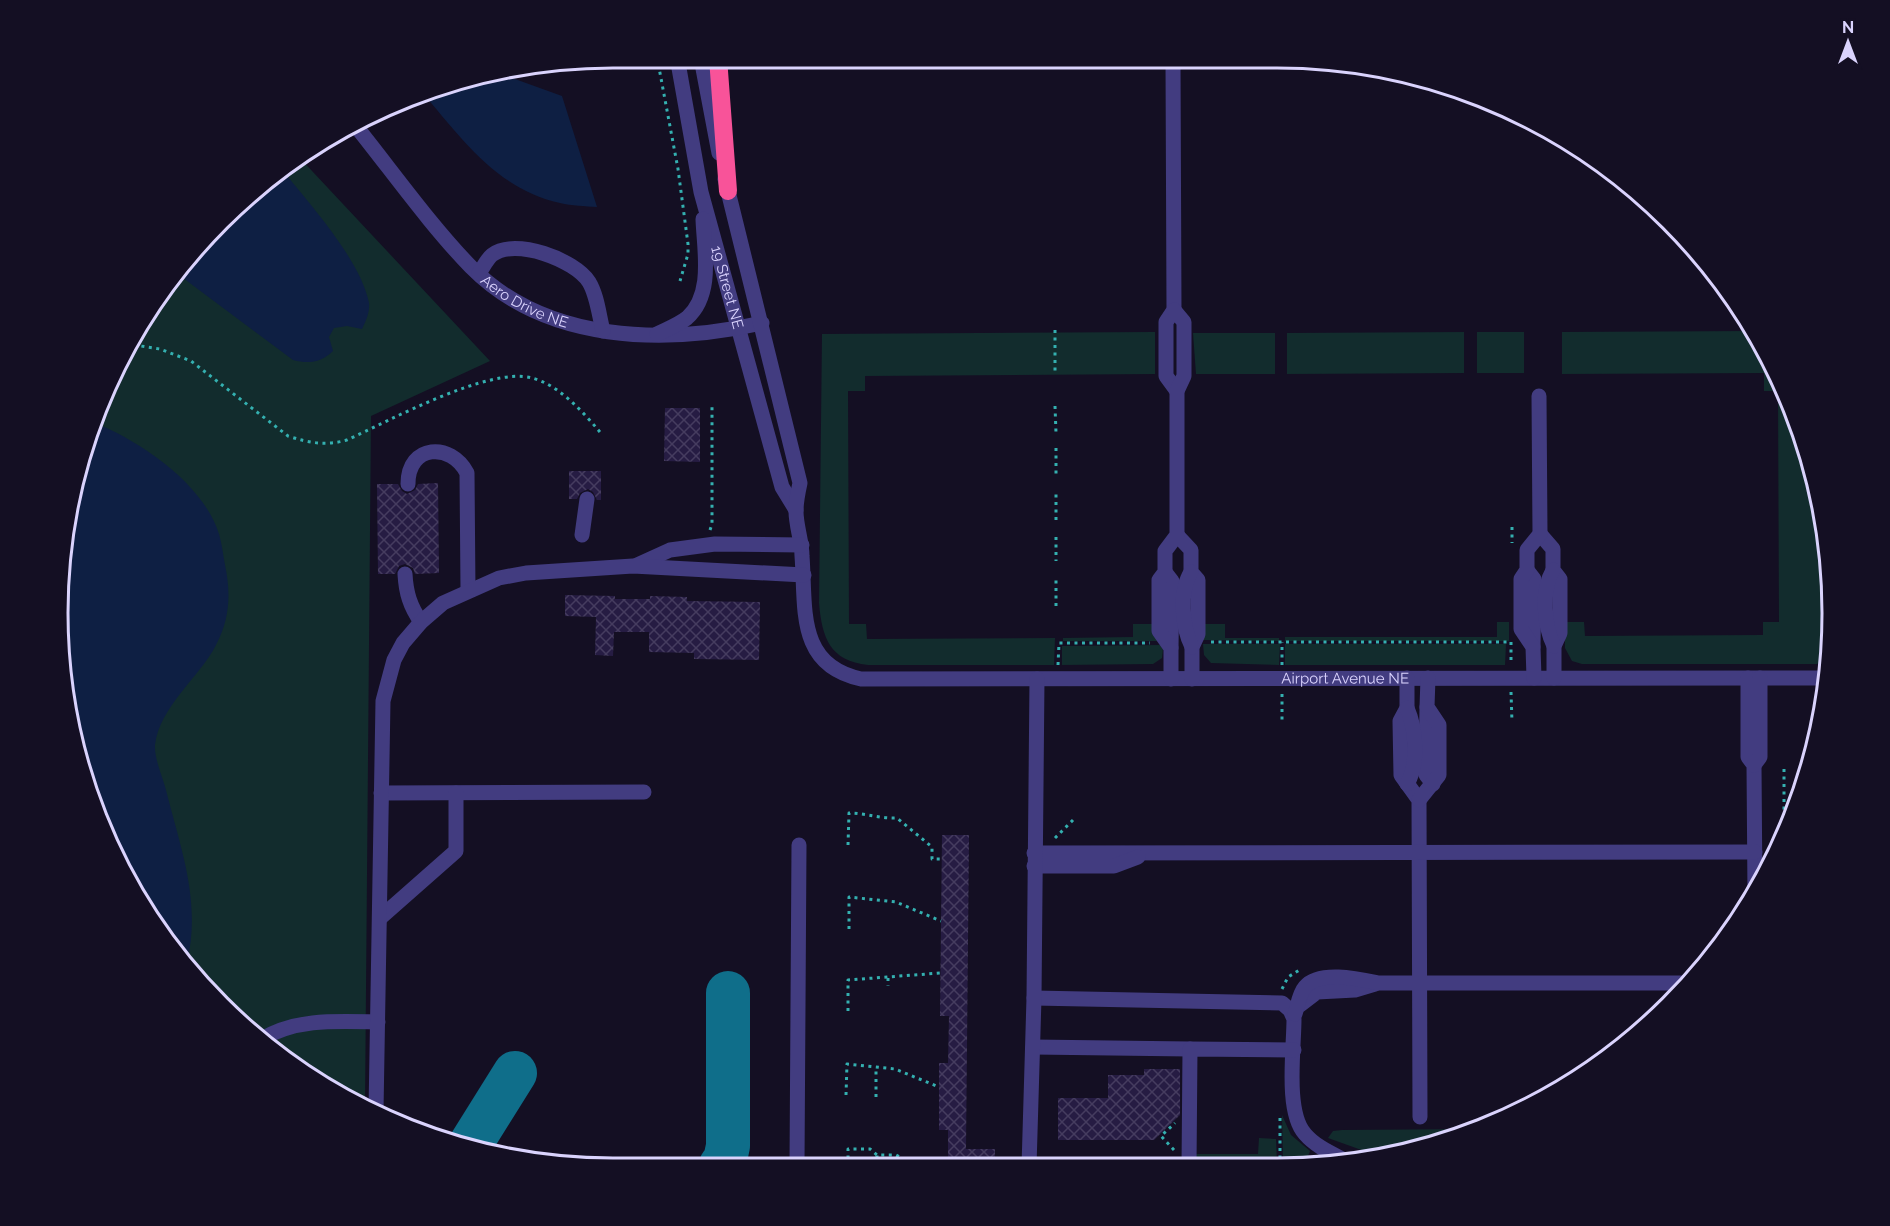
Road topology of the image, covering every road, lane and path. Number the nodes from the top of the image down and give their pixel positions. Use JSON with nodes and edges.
{"nodes":[{"id":1,"x":659,"y":68,"type":"edge"},
{"id":2,"x":679,"y":68,"type":"edge"},
{"id":3,"x":702,"y":68,"type":"edge"},
{"id":4,"x":719,"y":68,"type":"edge"},
{"id":5,"x":1173,"y":68,"type":"edge"},
{"id":6,"x":362,"y":129,"type":"edge"},
{"id":7,"x":728,"y":191,"type":"junction"},
{"id":8,"x":701,"y":192,"type":"junction"},
{"id":9,"x":479,"y":273,"type":"junction"},
{"id":10,"x":680,"y":281,"type":"dead end"},
{"id":11,"x":762,"y":323,"type":"junction"},
{"id":12,"x":741,"y":328,"type":"junction"},
{"id":13,"x":1055,"y":330,"type":"dead end"},
{"id":14,"x":603,"y":331,"type":"junction"},
{"id":15,"x":654,"y":336,"type":"junction"},
{"id":16,"x":138,"y":346,"type":"edge"},
{"id":17,"x":1055,"y":375,"type":"dead end"},
{"id":18,"x":1539,"y":396,"type":"dead end"},
{"id":19,"x":716,"y":406,"type":"dead end"},
{"id":20,"x":1055,"y":406,"type":"dead end"},
{"id":21,"x":600,"y":432,"type":"dead end"},
{"id":22,"x":1056,"y":433,"type":"dead end"},
{"id":23,"x":1056,"y":448,"type":"dead end"},
{"id":24,"x":1056,"y":476,"type":"dead end"},
{"id":25,"x":408,"y":484,"type":"dead end"},
{"id":26,"x":1056,"y":490,"type":"dead end"},
{"id":27,"x":587,"y":499,"type":"dead end"},
{"id":28,"x":796,"y":510,"type":"junction"},
{"id":29,"x":1056,"y":520,"type":"dead end"},
{"id":30,"x":1540,"y":534,"type":"junction"},
{"id":31,"x":582,"y":535,"type":"dead end"},
{"id":32,"x":1178,"y":535,"type":"junction"},
{"id":33,"x":1056,"y":537,"type":"dead end"},
{"id":34,"x":706,"y":545,"type":"junction"},
{"id":35,"x":802,"y":545,"type":"junction"},
{"id":36,"x":1056,"y":561,"type":"dead end"},
{"id":37,"x":633,"y":566,"type":"junction"},
{"id":38,"x":405,"y":574,"type":"dead end"},
{"id":39,"x":804,"y":575,"type":"junction"},
{"id":40,"x":1056,"y":580,"type":"dead end"},
{"id":41,"x":468,"y":590,"type":"junction"},
{"id":42,"x":1056,"y":606,"type":"dead end"},
{"id":43,"x":421,"y":622,"type":"junction"},
{"id":44,"x":1282,"y":642,"type":"junction"},
{"id":45,"x":1511,"y":642,"type":"dead end"},
{"id":46,"x":1198,"y":645,"type":"junction"},
{"id":47,"x":1164,"y":646,"type":"junction"},
{"id":48,"x":1282,"y":666,"type":"dead end"},
{"id":49,"x":1058,"y":669,"type":"dead end"},
{"id":50,"x":1407,"y":678,"type":"junction"},
{"id":51,"x":1428,"y":678,"type":"junction"},
{"id":52,"x":1534,"y":678,"type":"junction"},
{"id":53,"x":1554,"y":678,"type":"junction"},
{"id":54,"x":1754,"y":678,"type":"junction"},
{"id":55,"x":1819,"y":678,"type":"edge"},
{"id":56,"x":861,"y":679,"type":"joint"},
{"id":57,"x":1036,"y":679,"type":"junction"},
{"id":58,"x":1171,"y":679,"type":"junction"},
{"id":59,"x":1192,"y":679,"type":"junction"},
{"id":60,"x":1511,"y":687,"type":"dead end"},
{"id":61,"x":1282,"y":689,"type":"dead end"},
{"id":62,"x":1282,"y":722,"type":"dead end"},
{"id":63,"x":1512,"y":722,"type":"dead end"},
{"id":64,"x":1784,"y":769,"type":"dead end"},
{"id":65,"x":644,"y":792,"type":"dead end"},
{"id":66,"x":381,"y":793,"type":"junction"},
{"id":67,"x":456,"y":793,"type":"junction"},
{"id":68,"x":1419,"y":800,"type":"junction"},
{"id":69,"x":1784,"y":814,"type":"edge"},
{"id":70,"x":1073,"y":820,"type":"dead end"},
{"id":71,"x":1050,"y":843,"type":"dead end"},
{"id":72,"x":799,"y":845,"type":"dead end"},
{"id":73,"x":848,"y":845,"type":"dead end"},
{"id":74,"x":1755,"y":852,"type":"junction"},
{"id":75,"x":1420,"y":853,"type":"junction"},
{"id":76,"x":941,"y":859,"type":"dead end"},
{"id":77,"x":1034,"y":860,"type":"junction"},
{"id":78,"x":1755,"y":875,"type":"edge"},
{"id":79,"x":380,"y":918,"type":"junction"},
{"id":80,"x":941,"y":921,"type":"dead end"},
{"id":81,"x":849,"y":929,"type":"dead end"},
{"id":82,"x":940,"y":973,"type":"dead end"},
{"id":83,"x":888,"y":978,"type":"junction"},
{"id":84,"x":1420,"y":983,"type":"junction"},
{"id":85,"x":1678,"y":983,"type":"edge"},
{"id":86,"x":888,"y":986,"type":"dead end"},
{"id":87,"x":1034,"y":998,"type":"junction"},
{"id":88,"x":848,"y":1011,"type":"dead end"},
{"id":89,"x":1295,"y":1017,"type":"junction"},
{"id":90,"x":378,"y":1022,"type":"junction"},
{"id":91,"x":268,"y":1036,"type":"edge"},
{"id":92,"x":1033,"y":1047,"type":"junction"},
{"id":93,"x":1190,"y":1049,"type":"junction"},
{"id":94,"x":1294,"y":1050,"type":"junction"},
{"id":95,"x":876,"y":1067,"type":"junction"},
{"id":96,"x":939,"y":1087,"type":"dead end"},
{"id":97,"x":846,"y":1095,"type":"dead end"},
{"id":98,"x":876,"y":1097,"type":"dead end"},
{"id":99,"x":376,"y":1104,"type":"edge"},
{"id":100,"x":1420,"y":1117,"type":"dead end"},
{"id":101,"x":877,"y":1155,"type":"joint"},
{"id":102,"x":1335,"y":1155,"type":"edge"},
{"id":103,"x":796,"y":1158,"type":"edge"},
{"id":104,"x":848,"y":1158,"type":"edge"},
{"id":105,"x":901,"y":1158,"type":"edge"},
{"id":106,"x":1036,"y":1158,"type":"edge"},
{"id":107,"x":1189,"y":1158,"type":"edge"}],
"edges":[{"from":1,"to":10,"type":"path"},
{"from":2,"to":8,"type":"street","name":"19 Street NE"},
{"from":3,"to":7,"type":"street","name":"19 Street NE"},
{"from":4,"to":7,"type":"highway"},
{"from":5,"to":32,"type":"street"},
{"from":6,"to":9,"type":"street","name":"Aero Drive NE"},
{"from":7,"to":11,"type":"street","name":"19 Street NE"},
{"from":8,"to":12,"type":"street","name":"19 Street NE"},
{"from":8,"to":15,"type":"street"},
{"from":9,"to":14,"type":"street","name":"Aero Drive NE"},
{"from":9,"to":14,"type":"street"},
{"from":11,"to":12,"type":"street","name":"Aero Drive NE"},
{"from":11,"to":28,"type":"street","name":"19 Street NE"},
{"from":12,"to":15,"type":"street","name":"Aero Drive NE"},
{"from":12,"to":28,"type":"street","name":"19 Street NE"},
{"from":13,"to":17,"type":"path"},
{"from":14,"to":15,"type":"street","name":"Aero Drive NE"},
{"from":16,"to":21,"type":"path"},
{"from":18,"to":30,"type":"street"},
{"from":19,"to":34,"type":"path"},
{"from":20,"to":22,"type":"path"},
{"from":23,"to":24,"type":"path"},
{"from":25,"to":41,"type":"street"},
{"from":26,"to":29,"type":"path"},
{"from":27,"to":31,"type":"street"},
{"from":28,"to":35,"type":"street","name":"19 Street NE"},
{"from":30,"to":52,"type":"street"},
{"from":30,"to":53,"type":"street"},
{"from":32,"to":46,"type":"street"},
{"from":32,"to":47,"type":"street"},
{"from":33,"to":36,"type":"path"},
{"from":34,"to":35,"type":"street"},
{"from":34,"to":37,"type":"street"},
{"from":35,"to":39,"type":"street","name":"19 Street NE"},
{"from":37,"to":39,"type":"street"},
{"from":37,"to":41,"type":"street"},
{"from":38,"to":43,"type":"street"},
{"from":39,"to":56,"type":"street","name":"19 Street NE"},
{"from":40,"to":42,"type":"path"},
{"from":41,"to":43,"type":"street"},
{"from":43,"to":66,"type":"street"},
{"from":44,"to":45,"type":"path"},
{"from":44,"to":46,"type":"path"},
{"from":44,"to":48,"type":"path"},
{"from":46,"to":59,"type":"street"},
{"from":47,"to":49,"type":"path"},
{"from":47,"to":58,"type":"street"},
{"from":50,"to":51,"type":"street","name":"Airport Avenue NE"},
{"from":50,"to":59,"type":"street","name":"Airport Avenue NE"},
{"from":50,"to":68,"type":"street"},
{"from":51,"to":52,"type":"street","name":"Airport Avenue NE"},
{"from":51,"to":68,"type":"street"},
{"from":52,"to":53,"type":"street","name":"Airport Avenue NE"},
{"from":53,"to":54,"type":"street","name":"Airport Avenue NE"},
{"from":54,"to":55,"type":"street","name":"Airport Avenue NE"},
{"from":54,"to":74,"type":"street"},
{"from":56,"to":57,"type":"street","name":"Airport Avenue NE"},
{"from":57,"to":58,"type":"street","name":"Airport Avenue NE"},
{"from":57,"to":77,"type":"street"},
{"from":58,"to":59,"type":"street","name":"Airport Avenue NE"},
{"from":60,"to":63,"type":"path"},
{"from":61,"to":62,"type":"path"},
{"from":64,"to":69,"type":"path"},
{"from":65,"to":67,"type":"street"},
{"from":66,"to":67,"type":"street"},
{"from":66,"to":79,"type":"street"},
{"from":67,"to":79,"type":"street"},
{"from":68,"to":75,"type":"street"},
{"from":70,"to":71,"type":"path"},
{"from":72,"to":103,"type":"street"},
{"from":73,"to":76,"type":"path"},
{"from":74,"to":75,"type":"street"},
{"from":74,"to":78,"type":"street"},
{"from":75,"to":77,"type":"street"},
{"from":75,"to":84,"type":"street"},
{"from":77,"to":87,"type":"street"},
{"from":79,"to":90,"type":"street"},
{"from":80,"to":81,"type":"path"},
{"from":82,"to":83,"type":"path"},
{"from":83,"to":86,"type":"path"},
{"from":83,"to":88,"type":"path"},
{"from":84,"to":85,"type":"street"},
{"from":84,"to":89,"type":"street"},
{"from":84,"to":100,"type":"street"},
{"from":87,"to":89,"type":"street"},
{"from":87,"to":92,"type":"street"},
{"from":89,"to":94,"type":"street"},
{"from":90,"to":91,"type":"street"},
{"from":90,"to":99,"type":"street"},
{"from":92,"to":93,"type":"street"},
{"from":92,"to":106,"type":"street"},
{"from":93,"to":94,"type":"street"},
{"from":93,"to":107,"type":"street"},
{"from":94,"to":102,"type":"street"},
{"from":95,"to":96,"type":"path"},
{"from":95,"to":97,"type":"path"},
{"from":95,"to":98,"type":"path"},
{"from":101,"to":104,"type":"path"},
{"from":101,"to":105,"type":"path"}]}
